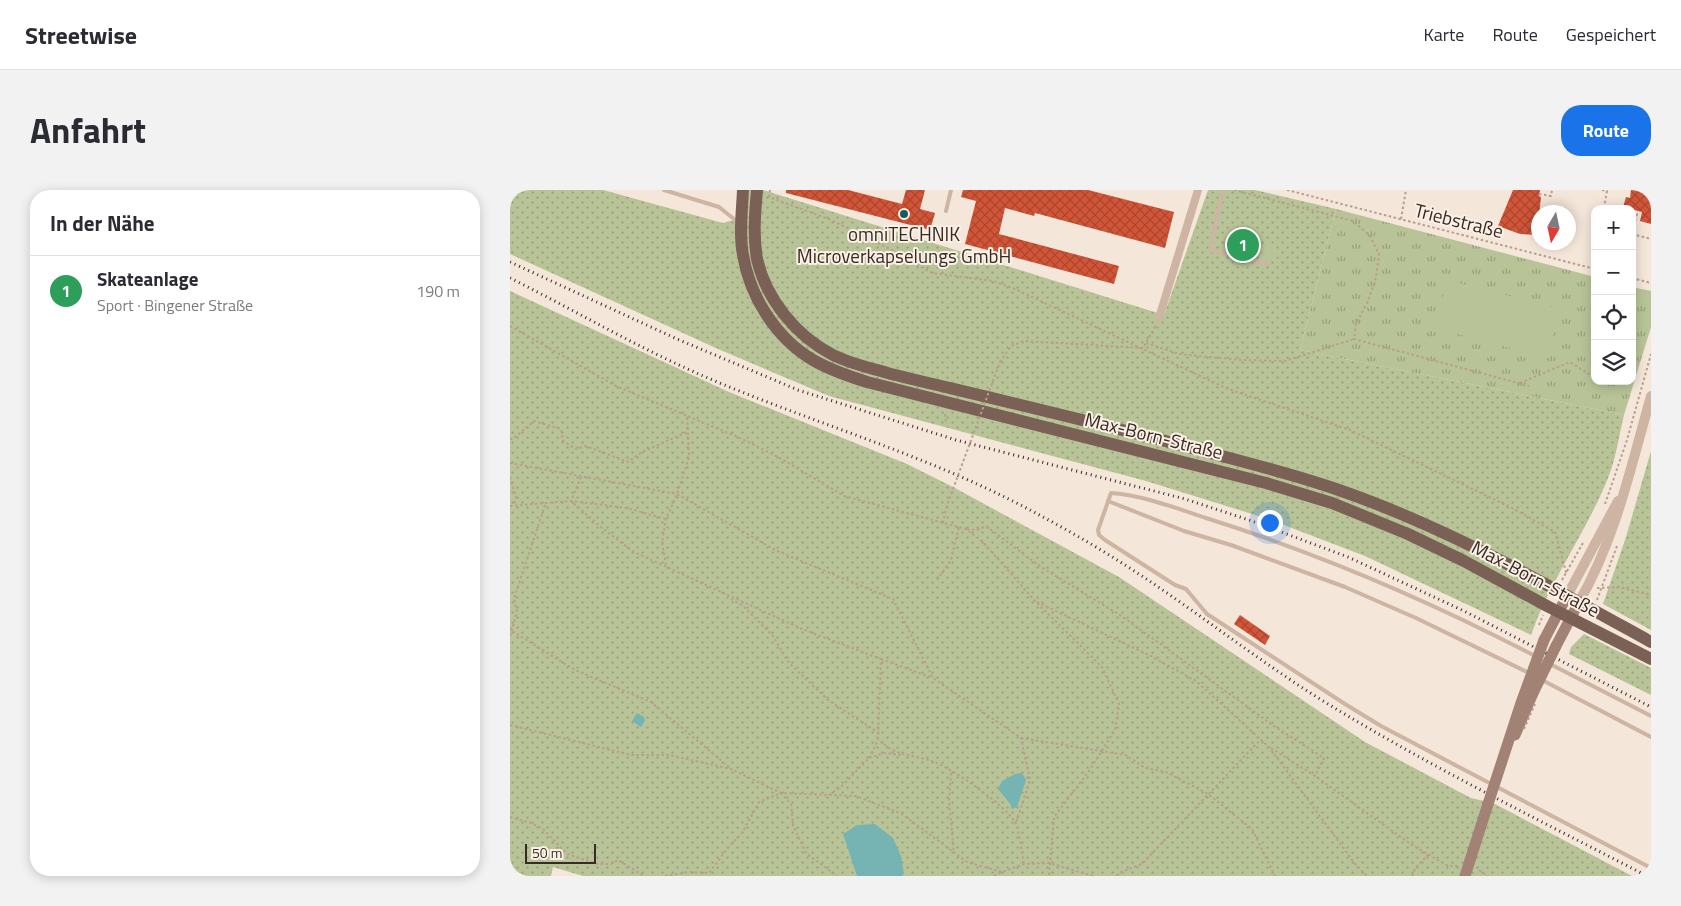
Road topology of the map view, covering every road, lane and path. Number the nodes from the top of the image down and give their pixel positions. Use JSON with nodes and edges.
{"nodes":[{"id":1,"x":664,"y":190,"type":"edge"},
{"id":2,"x":743,"y":190,"type":"edge"},
{"id":3,"x":757,"y":190,"type":"edge"},
{"id":4,"x":770,"y":190,"type":"edge"},
{"id":5,"x":951,"y":190,"type":"edge"},
{"id":6,"x":1198,"y":190,"type":"edge"},
{"id":7,"x":1223,"y":190,"type":"edge"},
{"id":8,"x":1234,"y":190,"type":"edge"},
{"id":9,"x":1287,"y":190,"type":"edge"},
{"id":10,"x":1406,"y":190,"type":"edge"},
{"id":11,"x":1552,"y":190,"type":"edge"},
{"id":12,"x":1602,"y":190,"type":"edge"},
{"id":13,"x":1539,"y":194,"type":"dead end"},
{"id":14,"x":1604,"y":205,"type":"edge"},
{"id":15,"x":946,"y":210,"type":"dead end"},
{"id":16,"x":1401,"y":219,"type":"junction"},
{"id":17,"x":741,"y":224,"type":"junction"},
{"id":18,"x":1636,"y":234,"type":"edge"},
{"id":19,"x":1651,"y":239,"type":"edge"},
{"id":20,"x":1267,"y":264,"type":"dead end"},
{"id":21,"x":1591,"y":268,"type":"edge"},
{"id":22,"x":1636,"y":279,"type":"edge"},
{"id":23,"x":1651,"y":283,"type":"edge"},
{"id":24,"x":1159,"y":318,"type":"joint"},
{"id":25,"x":510,"y":326,"type":"edge"},
{"id":26,"x":1354,"y":339,"type":"junction"},
{"id":27,"x":1146,"y":343,"type":"junction"},
{"id":28,"x":1143,"y":348,"type":"junction"},
{"id":29,"x":1651,"y":354,"type":"edge"},
{"id":30,"x":1591,"y":375,"type":"edge"},
{"id":31,"x":1520,"y":383,"type":"junction"},
{"id":32,"x":1529,"y":386,"type":"dead end"},
{"id":33,"x":1651,"y":399,"type":"edge"},
{"id":34,"x":687,"y":415,"type":"junction"},
{"id":35,"x":687,"y":432,"type":"junction"},
{"id":36,"x":510,"y":439,"type":"edge"},
{"id":37,"x":510,"y":462,"type":"edge"},
{"id":38,"x":510,"y":477,"type":"edge"},
{"id":39,"x":581,"y":477,"type":"junction"},
{"id":40,"x":1627,"y":482,"type":"junction"},
{"id":41,"x":677,"y":494,"type":"junction"},
{"id":42,"x":572,"y":501,"type":"junction"},
{"id":43,"x":1108,"y":501,"type":"junction"},
{"id":44,"x":544,"y":504,"type":"junction"},
{"id":45,"x":512,"y":506,"type":"edge"},
{"id":46,"x":1602,"y":510,"type":"dead end"},
{"id":47,"x":666,"y":519,"type":"junction"},
{"id":48,"x":943,"y":522,"type":"junction"},
{"id":49,"x":959,"y":527,"type":"junction"},
{"id":50,"x":966,"y":529,"type":"junction"},
{"id":51,"x":1584,"y":542,"type":"dead end"},
{"id":52,"x":666,"y":565,"type":"junction"},
{"id":53,"x":1566,"y":572,"type":"junction"},
{"id":54,"x":1578,"y":579,"type":"junction"},
{"id":55,"x":937,"y":580,"type":"dead end"},
{"id":56,"x":1589,"y":585,"type":"junction"},
{"id":57,"x":720,"y":593,"type":"junction"},
{"id":58,"x":1651,"y":595,"type":"edge"},
{"id":59,"x":1567,"y":596,"type":"junction"},
{"id":60,"x":1035,"y":601,"type":"junction"},
{"id":61,"x":1580,"y":602,"type":"junction"},
{"id":62,"x":1559,"y":612,"type":"junction"},
{"id":63,"x":1570,"y":618,"type":"junction"},
{"id":64,"x":510,"y":627,"type":"edge"},
{"id":65,"x":512,"y":631,"type":"junction"},
{"id":66,"x":510,"y":636,"type":"edge"},
{"id":67,"x":1651,"y":642,"type":"edge"},
{"id":68,"x":881,"y":659,"type":"junction"},
{"id":69,"x":1651,"y":659,"type":"edge"},
{"id":70,"x":933,"y":678,"type":"junction"},
{"id":71,"x":1536,"y":703,"type":"dead end"},
{"id":72,"x":1651,"y":716,"type":"edge"},
{"id":73,"x":510,"y":725,"type":"edge"},
{"id":74,"x":878,"y":733,"type":"junction"},
{"id":75,"x":1522,"y":735,"type":"dead end"},
{"id":76,"x":1651,"y":737,"type":"edge"},
{"id":77,"x":1021,"y":738,"type":"junction"},
{"id":78,"x":878,"y":739,"type":"junction"},
{"id":79,"x":1260,"y":740,"type":"junction"},
{"id":80,"x":1269,"y":747,"type":"junction"},
{"id":81,"x":1102,"y":751,"type":"junction"},
{"id":82,"x":1505,"y":754,"type":"junction"},
{"id":83,"x":904,"y":755,"type":"junction"},
{"id":84,"x":869,"y":758,"type":"junction"},
{"id":85,"x":731,"y":769,"type":"junction"},
{"id":86,"x":952,"y":772,"type":"junction"},
{"id":87,"x":1314,"y":776,"type":"junction"},
{"id":88,"x":781,"y":793,"type":"junction"},
{"id":89,"x":1208,"y":794,"type":"junction"},
{"id":90,"x":829,"y":795,"type":"junction"},
{"id":91,"x":510,"y":816,"type":"edge"},
{"id":92,"x":1016,"y":823,"type":"junction"},
{"id":93,"x":954,"y":853,"type":"junction"},
{"id":94,"x":1428,"y":854,"type":"junction"},
{"id":95,"x":1049,"y":863,"type":"junction"},
{"id":96,"x":1024,"y":864,"type":"junction"},
{"id":97,"x":1458,"y":866,"type":"dead end"},
{"id":98,"x":1651,"y":868,"type":"edge"},
{"id":99,"x":1479,"y":870,"type":"dead end"},
{"id":100,"x":1002,"y":872,"type":"junction"},
{"id":101,"x":644,"y":876,"type":"edge"},
{"id":102,"x":665,"y":876,"type":"edge"},
{"id":103,"x":837,"y":876,"type":"edge"},
{"id":104,"x":994,"y":876,"type":"edge"},
{"id":105,"x":1049,"y":876,"type":"edge"},
{"id":106,"x":1093,"y":876,"type":"edge"},
{"id":107,"x":1117,"y":876,"type":"edge"},
{"id":108,"x":1275,"y":876,"type":"edge"},
{"id":109,"x":1367,"y":876,"type":"edge"},
{"id":110,"x":1412,"y":876,"type":"edge"},
{"id":111,"x":1465,"y":876,"type":"edge"},
{"id":112,"x":1488,"y":876,"type":"edge"}],
"edges":[{"from":1,"to":17,"type":"lane"},
{"from":2,"to":17,"type":"main road","name":"Max-Born-Straße"},
{"from":3,"to":59,"type":"main road","name":"Max-Born-Straße"},
{"from":4,"to":28,"type":"path"},
{"from":5,"to":15,"type":"lane"},
{"from":6,"to":24,"type":"street"},
{"from":7,"to":20,"type":"lane"},
{"from":8,"to":26,"type":"path"},
{"from":9,"to":16,"type":"path","name":"Triebstraße"},
{"from":10,"to":16,"type":"path"},
{"from":11,"to":13,"type":"path"},
{"from":12,"to":14,"type":"path"},
{"from":16,"to":21,"type":"path","name":"Triebstraße"},
{"from":17,"to":62,"type":"main road","name":"Max-Born-Straße"},
{"from":18,"to":19,"type":"path"},
{"from":22,"to":23,"type":"path"},
{"from":24,"to":27,"type":"path"},
{"from":25,"to":34,"type":"path"},
{"from":26,"to":27,"type":"path"},
{"from":26,"to":31,"type":"path"},
{"from":27,"to":28,"type":"path"},
{"from":28,"to":48,"type":"path","bridge":true},
{"from":28,"to":53,"type":"path"},
{"from":29,"to":46,"type":"path"},
{"from":30,"to":31,"type":"path"},
{"from":31,"to":32,"type":"path"},
{"from":33,"to":40,"type":"street"},
{"from":34,"to":35,"type":"path"},
{"from":34,"to":48,"type":"path"},
{"from":35,"to":36,"type":"path"},
{"from":35,"to":41,"type":"path"},
{"from":37,"to":39,"type":"path"},
{"from":38,"to":45,"type":"path"},
{"from":39,"to":41,"type":"path"},
{"from":39,"to":42,"type":"path"},
{"from":40,"to":54,"type":"street"},
{"from":40,"to":56,"type":"street"},
{"from":41,"to":47,"type":"path"},
{"from":41,"to":70,"type":"path"},
{"from":42,"to":44,"type":"path"},
{"from":42,"to":47,"type":"path"},
{"from":42,"to":52,"type":"path"},
{"from":43,"to":72,"type":"lane"},
{"from":43,"to":76,"type":"lane"},
{"from":43,"to":98,"type":"lane"},
{"from":44,"to":45,"type":"path"},
{"from":44,"to":65,"type":"path"},
{"from":47,"to":52,"type":"path"},
{"from":48,"to":49,"type":"path"},
{"from":49,"to":50,"type":"path"},
{"from":49,"to":55,"type":"path"},
{"from":50,"to":60,"type":"path"},
{"from":50,"to":87,"type":"path"},
{"from":51,"to":53,"type":"path"},
{"from":52,"to":57,"type":"path"},
{"from":53,"to":54,"type":"path"},
{"from":54,"to":59,"type":"street"},
{"from":56,"to":58,"type":"path"},
{"from":56,"to":61,"type":"street"},
{"from":57,"to":68,"type":"path"},
{"from":57,"to":74,"type":"path"},
{"from":59,"to":61,"type":"main road","name":"Max-Born-Straße"},
{"from":59,"to":62,"type":"main road"},
{"from":60,"to":79,"type":"path"},
{"from":60,"to":81,"type":"path"},
{"from":61,"to":63,"type":"main road"},
{"from":61,"to":67,"type":"main road","name":"Max-Born-Straße"},
{"from":62,"to":63,"type":"main road","name":"Max-Born-Straße"},
{"from":62,"to":82,"type":"main road","bridge":true},
{"from":63,"to":69,"type":"main road","name":"Max-Born-Straße"},
{"from":63,"to":82,"type":"main road","bridge":true},
{"from":64,"to":65,"type":"path"},
{"from":65,"to":66,"type":"path"},
{"from":65,"to":85,"type":"path"},
{"from":68,"to":70,"type":"path"},
{"from":68,"to":74,"type":"path"},
{"from":70,"to":77,"type":"path"},
{"from":71,"to":75,"type":"path","bridge":true},
{"from":73,"to":85,"type":"path"},
{"from":74,"to":78,"type":"path"},
{"from":77,"to":81,"type":"path"},
{"from":77,"to":92,"type":"path"},
{"from":78,"to":83,"type":"path"},
{"from":78,"to":84,"type":"path"},
{"from":79,"to":80,"type":"path"},
{"from":79,"to":89,"type":"path"},
{"from":80,"to":87,"type":"path"},
{"from":80,"to":109,"type":"path"},
{"from":81,"to":89,"type":"path"},
{"from":81,"to":95,"type":"path"},
{"from":82,"to":111,"type":"main road","bridge":true},
{"from":83,"to":84,"type":"path"},
{"from":83,"to":86,"type":"path"},
{"from":84,"to":90,"type":"path"},
{"from":85,"to":88,"type":"path"},
{"from":86,"to":92,"type":"path"},
{"from":86,"to":93,"type":"path"},
{"from":87,"to":94,"type":"path"},
{"from":88,"to":90,"type":"path"},
{"from":88,"to":102,"type":"path"},
{"from":88,"to":103,"type":"path"},
{"from":89,"to":107,"type":"path"},
{"from":89,"to":108,"type":"path"},
{"from":90,"to":93,"type":"path"},
{"from":91,"to":101,"type":"path"},
{"from":92,"to":96,"type":"path"},
{"from":93,"to":100,"type":"path"},
{"from":94,"to":97,"type":"path"},
{"from":94,"to":110,"type":"path"},
{"from":95,"to":96,"type":"path"},
{"from":95,"to":105,"type":"path"},
{"from":95,"to":106,"type":"path"},
{"from":96,"to":100,"type":"path"},
{"from":99,"to":112,"type":"path"},
{"from":100,"to":104,"type":"path"}]}
